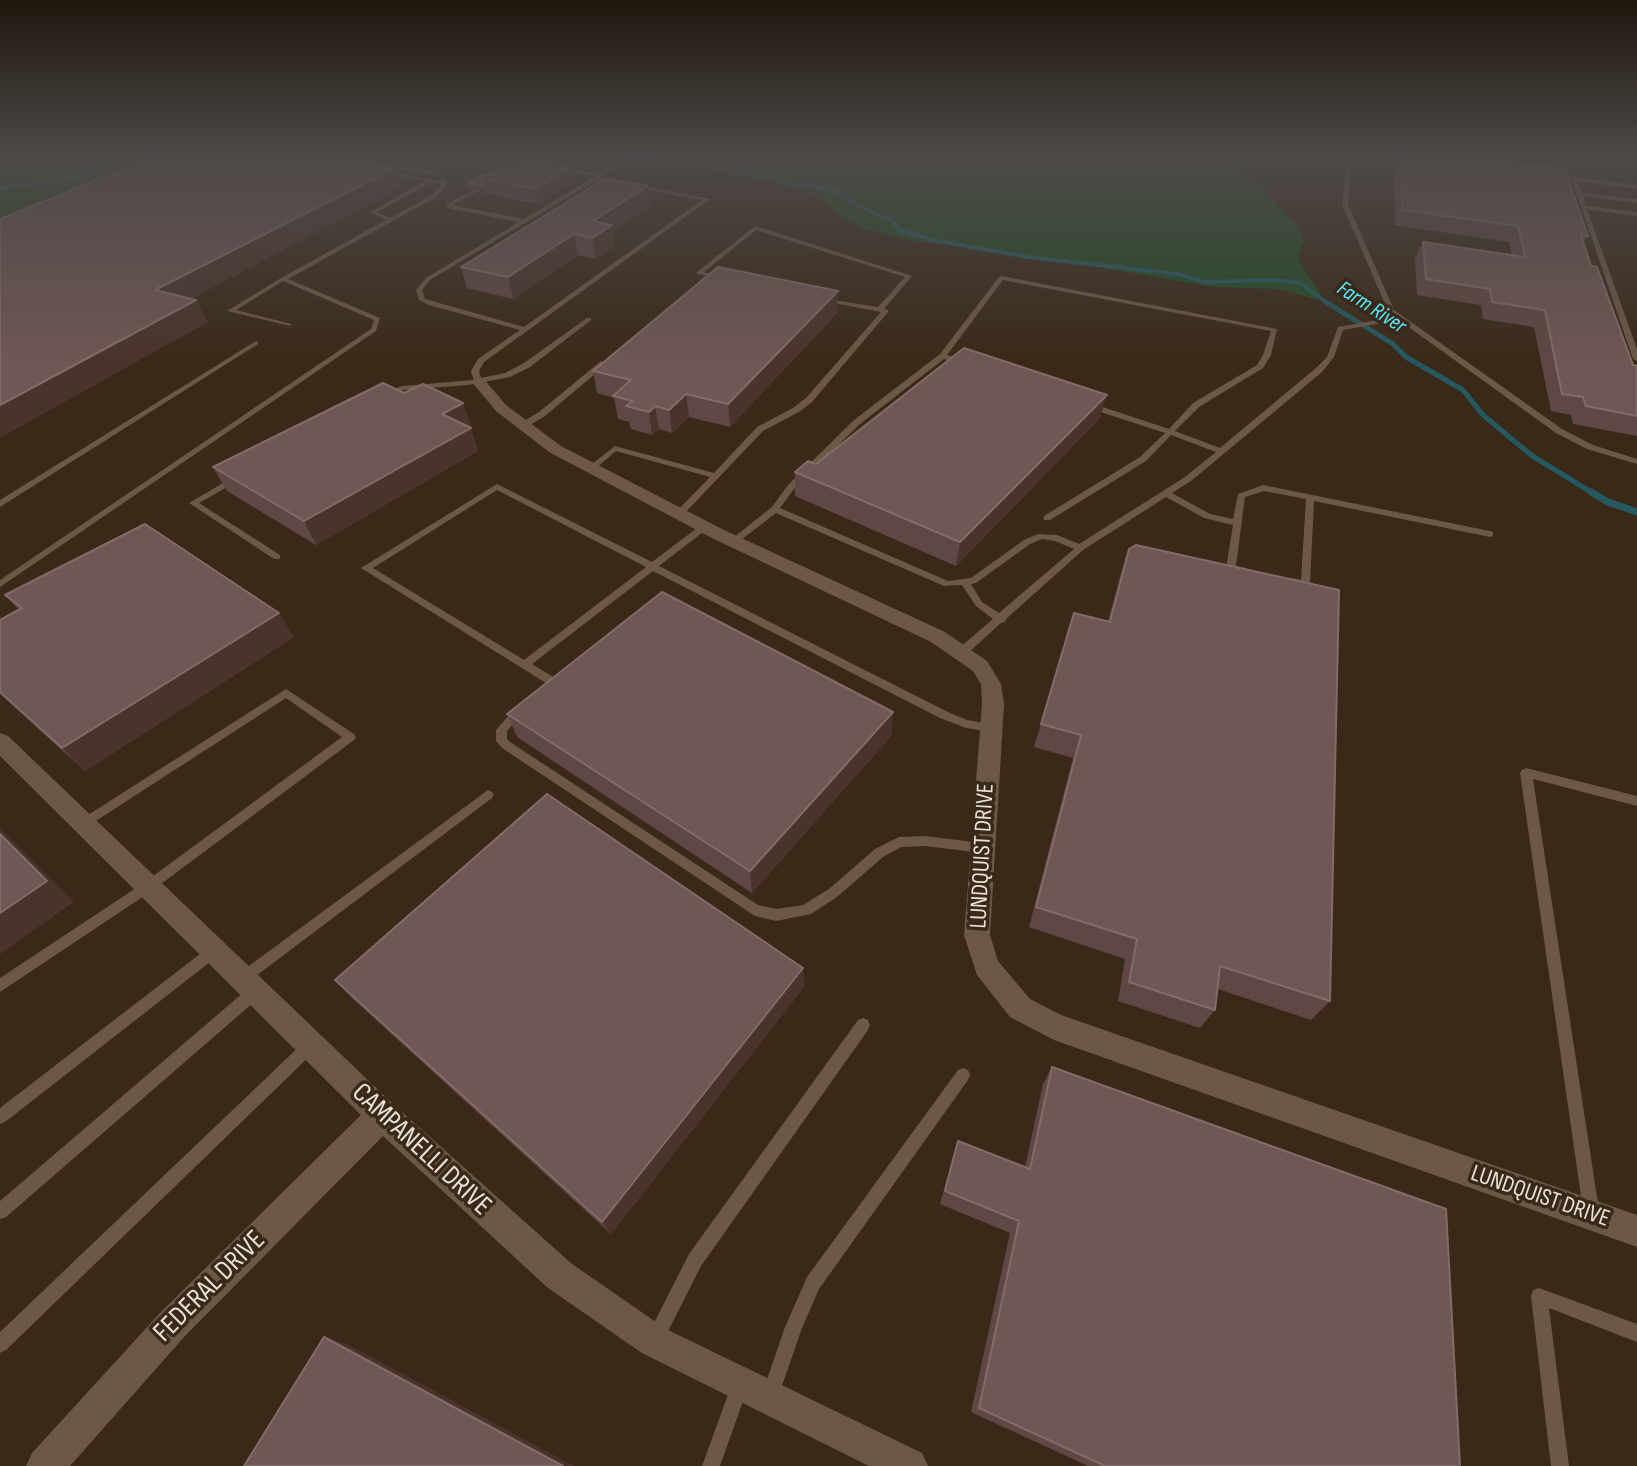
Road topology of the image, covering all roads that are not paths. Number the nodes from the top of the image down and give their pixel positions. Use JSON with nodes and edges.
{"nodes":[{"id":1,"x":381,"y":225,"type":"edge"},
{"id":2,"x":518,"y":225,"type":"edge"},
{"id":3,"x":670,"y":225,"type":"edge"},
{"id":4,"x":1354,"y":225,"type":"edge"},
{"id":5,"x":1590,"y":225,"type":"edge"},
{"id":6,"x":710,"y":275,"type":"junction"},
{"id":7,"x":724,"y":278,"type":"edge"},
{"id":8,"x":283,"y":279,"type":"junction"},
{"id":9,"x":698,"y":285,"type":"edge"},
{"id":10,"x":812,"y":296,"type":"edge"},
{"id":11,"x":879,"y":310,"type":"junction"},
{"id":12,"x":1398,"y":318,"type":"junction"},
{"id":13,"x":589,"y":319,"type":"dead end"},
{"id":14,"x":289,"y":325,"type":"dead end"},
{"id":15,"x":525,"y":329,"type":"junction"},
{"id":16,"x":256,"y":343,"type":"dead end"},
{"id":17,"x":614,"y":354,"type":"edge"},
{"id":18,"x":943,"y":356,"type":"junction"},
{"id":19,"x":1637,"y":359,"type":"edge"},
{"id":20,"x":972,"y":366,"type":"edge"},
{"id":21,"x":478,"y":381,"type":"junction"},
{"id":22,"x":374,"y":400,"type":"edge"},
{"id":23,"x":1076,"y":401,"type":"edge"},
{"id":24,"x":522,"y":426,"type":"junction"},
{"id":25,"x":1170,"y":432,"type":"junction"},
{"id":26,"x":1221,"y":451,"type":"junction"},
{"id":27,"x":1637,"y":462,"type":"edge"},
{"id":28,"x":591,"y":468,"type":"junction"},
{"id":29,"x":245,"y":473,"type":"edge"},
{"id":30,"x":717,"y":476,"type":"junction"},
{"id":31,"x":1166,"y":493,"type":"junction"},
{"id":32,"x":1310,"y":498,"type":"junction"},
{"id":33,"x":0,"y":504,"type":"edge"},
{"id":34,"x":775,"y":509,"type":"junction"},
{"id":35,"x":679,"y":514,"type":"junction"},
{"id":36,"x":1047,"y":518,"type":"dead end"},
{"id":37,"x":1237,"y":523,"type":"junction"},
{"id":38,"x":704,"y":527,"type":"junction"},
{"id":39,"x":1490,"y":534,"type":"dead end"},
{"id":40,"x":734,"y":541,"type":"junction"},
{"id":41,"x":1080,"y":548,"type":"junction"},
{"id":42,"x":277,"y":557,"type":"dead end"},
{"id":43,"x":653,"y":567,"type":"junction"},
{"id":44,"x":1260,"y":574,"type":"edge"},
{"id":45,"x":1275,"y":577,"type":"edge"},
{"id":46,"x":0,"y":584,"type":"edge"},
{"id":47,"x":966,"y":584,"type":"junction"},
{"id":48,"x":1002,"y":620,"type":"junction"},
{"id":49,"x":963,"y":651,"type":"junction"},
{"id":50,"x":524,"y":665,"type":"junction"},
{"id":51,"x":542,"y":692,"type":"edge"},
{"id":52,"x":531,"y":701,"type":"edge"},
{"id":53,"x":991,"y":728,"type":"junction"},
{"id":54,"x":0,"y":742,"type":"edge"},
{"id":55,"x":488,"y":795,"type":"dead end"},
{"id":56,"x":1637,"y":801,"type":"edge"},
{"id":57,"x":84,"y":823,"type":"junction"},
{"id":58,"x":982,"y":848,"type":"junction"},
{"id":59,"x":149,"y":886,"type":"junction"},
{"id":60,"x":215,"y":951,"type":"junction"},
{"id":61,"x":250,"y":984,"type":"junction"},
{"id":62,"x":0,"y":986,"type":"edge"},
{"id":63,"x":863,"y":1025,"type":"dead end"},
{"id":64,"x":311,"y":1045,"type":"junction"},
{"id":65,"x":963,"y":1075,"type":"dead end"},
{"id":66,"x":382,"y":1115,"type":"junction"},
{"id":67,"x":0,"y":1117,"type":"edge"},
{"id":68,"x":0,"y":1211,"type":"edge"},
{"id":69,"x":1592,"y":1215,"type":"junction"},
{"id":70,"x":1637,"y":1231,"type":"edge"},
{"id":71,"x":1637,"y":1333,"type":"edge"},
{"id":72,"x":654,"y":1341,"type":"junction"},
{"id":73,"x":0,"y":1344,"type":"edge"},
{"id":74,"x":740,"y":1384,"type":"junction"},
{"id":75,"x":770,"y":1399,"type":"junction"},
{"id":76,"x":45,"y":1466,"type":"edge"},
{"id":77,"x":711,"y":1466,"type":"edge"},
{"id":78,"x":909,"y":1466,"type":"edge"},
{"id":79,"x":1560,"y":1466,"type":"edge"}],
"edges":[{"from":1,"to":8,"type":"lane"},
{"from":2,"to":15,"type":"lane"},
{"from":3,"to":15,"type":"lane"},
{"from":4,"to":12,"type":"lane"},
{"from":5,"to":19,"type":"lane"},
{"from":6,"to":7,"type":"lane"},
{"from":6,"to":9,"type":"lane"},
{"from":6,"to":11,"type":"lane"},
{"from":8,"to":14,"type":"lane"},
{"from":8,"to":46,"type":"lane"},
{"from":10,"to":11,"type":"lane"},
{"from":11,"to":30,"type":"lane"},
{"from":12,"to":26,"type":"lane"},
{"from":12,"to":27,"type":"lane"},
{"from":13,"to":21,"type":"lane"},
{"from":15,"to":21,"type":"lane"},
{"from":16,"to":33,"type":"lane"},
{"from":17,"to":24,"type":"lane"},
{"from":18,"to":20,"type":"lane"},
{"from":18,"to":25,"type":"lane"},
{"from":18,"to":34,"type":"lane"},
{"from":21,"to":22,"type":"lane"},
{"from":21,"to":24,"type":"street","name":"LUNDQUIST DRIVE"},
{"from":23,"to":25,"type":"lane"},
{"from":24,"to":28,"type":"street","name":"LUNDQUIST DRIVE"},
{"from":25,"to":26,"type":"lane"},
{"from":25,"to":36,"type":"lane"},
{"from":26,"to":31,"type":"lane"},
{"from":28,"to":30,"type":"lane"},
{"from":28,"to":35,"type":"street","name":"LUNDQUIST DRIVE"},
{"from":29,"to":42,"type":"lane"},
{"from":30,"to":35,"type":"lane"},
{"from":31,"to":37,"type":"lane"},
{"from":31,"to":41,"type":"lane"},
{"from":32,"to":37,"type":"lane"},
{"from":32,"to":39,"type":"lane"},
{"from":32,"to":45,"type":"lane"},
{"from":34,"to":40,"type":"lane"},
{"from":34,"to":47,"type":"lane"},
{"from":35,"to":38,"type":"street","name":"LUNDQUIST DRIVE"},
{"from":37,"to":44,"type":"lane"},
{"from":38,"to":40,"type":"street","name":"LUNDQUIST DRIVE"},
{"from":38,"to":43,"type":"lane"},
{"from":40,"to":49,"type":"street","name":"LUNDQUIST DRIVE"},
{"from":41,"to":47,"type":"lane"},
{"from":41,"to":48,"type":"lane"},
{"from":43,"to":50,"type":"lane"},
{"from":43,"to":50,"type":"lane"},
{"from":43,"to":53,"type":"lane"},
{"from":47,"to":48,"type":"lane"},
{"from":48,"to":49,"type":"lane"},
{"from":49,"to":53,"type":"street","name":"LUNDQUIST DRIVE"},
{"from":50,"to":51,"type":"lane"},
{"from":52,"to":58,"type":"lane"},
{"from":53,"to":58,"type":"street","name":"LUNDQUIST DRIVE"},
{"from":54,"to":57,"type":"street","name":"CAMPANELLI DRIVE"},
{"from":55,"to":61,"type":"lane"},
{"from":56,"to":69,"type":"lane"},
{"from":57,"to":59,"type":"street","name":"CAMPANELLI DRIVE"},
{"from":57,"to":59,"type":"lane"},
{"from":58,"to":69,"type":"street","name":"LUNDQUIST DRIVE"},
{"from":59,"to":60,"type":"street","name":"CAMPANELLI DRIVE"},
{"from":59,"to":62,"type":"lane"},
{"from":60,"to":61,"type":"street","name":"CAMPANELLI DRIVE"},
{"from":60,"to":67,"type":"lane"},
{"from":61,"to":64,"type":"street","name":"CAMPANELLI DRIVE"},
{"from":61,"to":68,"type":"lane"},
{"from":63,"to":72,"type":"lane"},
{"from":64,"to":66,"type":"street","name":"CAMPANELLI DRIVE"},
{"from":64,"to":73,"type":"lane"},
{"from":65,"to":75,"type":"lane"},
{"from":66,"to":72,"type":"street","name":"CAMPANELLI DRIVE"},
{"from":66,"to":76,"type":"street","name":"FEDERAL DRIVE"},
{"from":69,"to":70,"type":"street","name":"LUNDQUIST DRIVE"},
{"from":71,"to":79,"type":"lane"},
{"from":72,"to":74,"type":"street","name":"CAMPANELLI DRIVE"},
{"from":74,"to":75,"type":"street","name":"CAMPANELLI DRIVE"},
{"from":74,"to":77,"type":"lane"},
{"from":75,"to":78,"type":"street","name":"CAMPANELLI DRIVE"}]}
